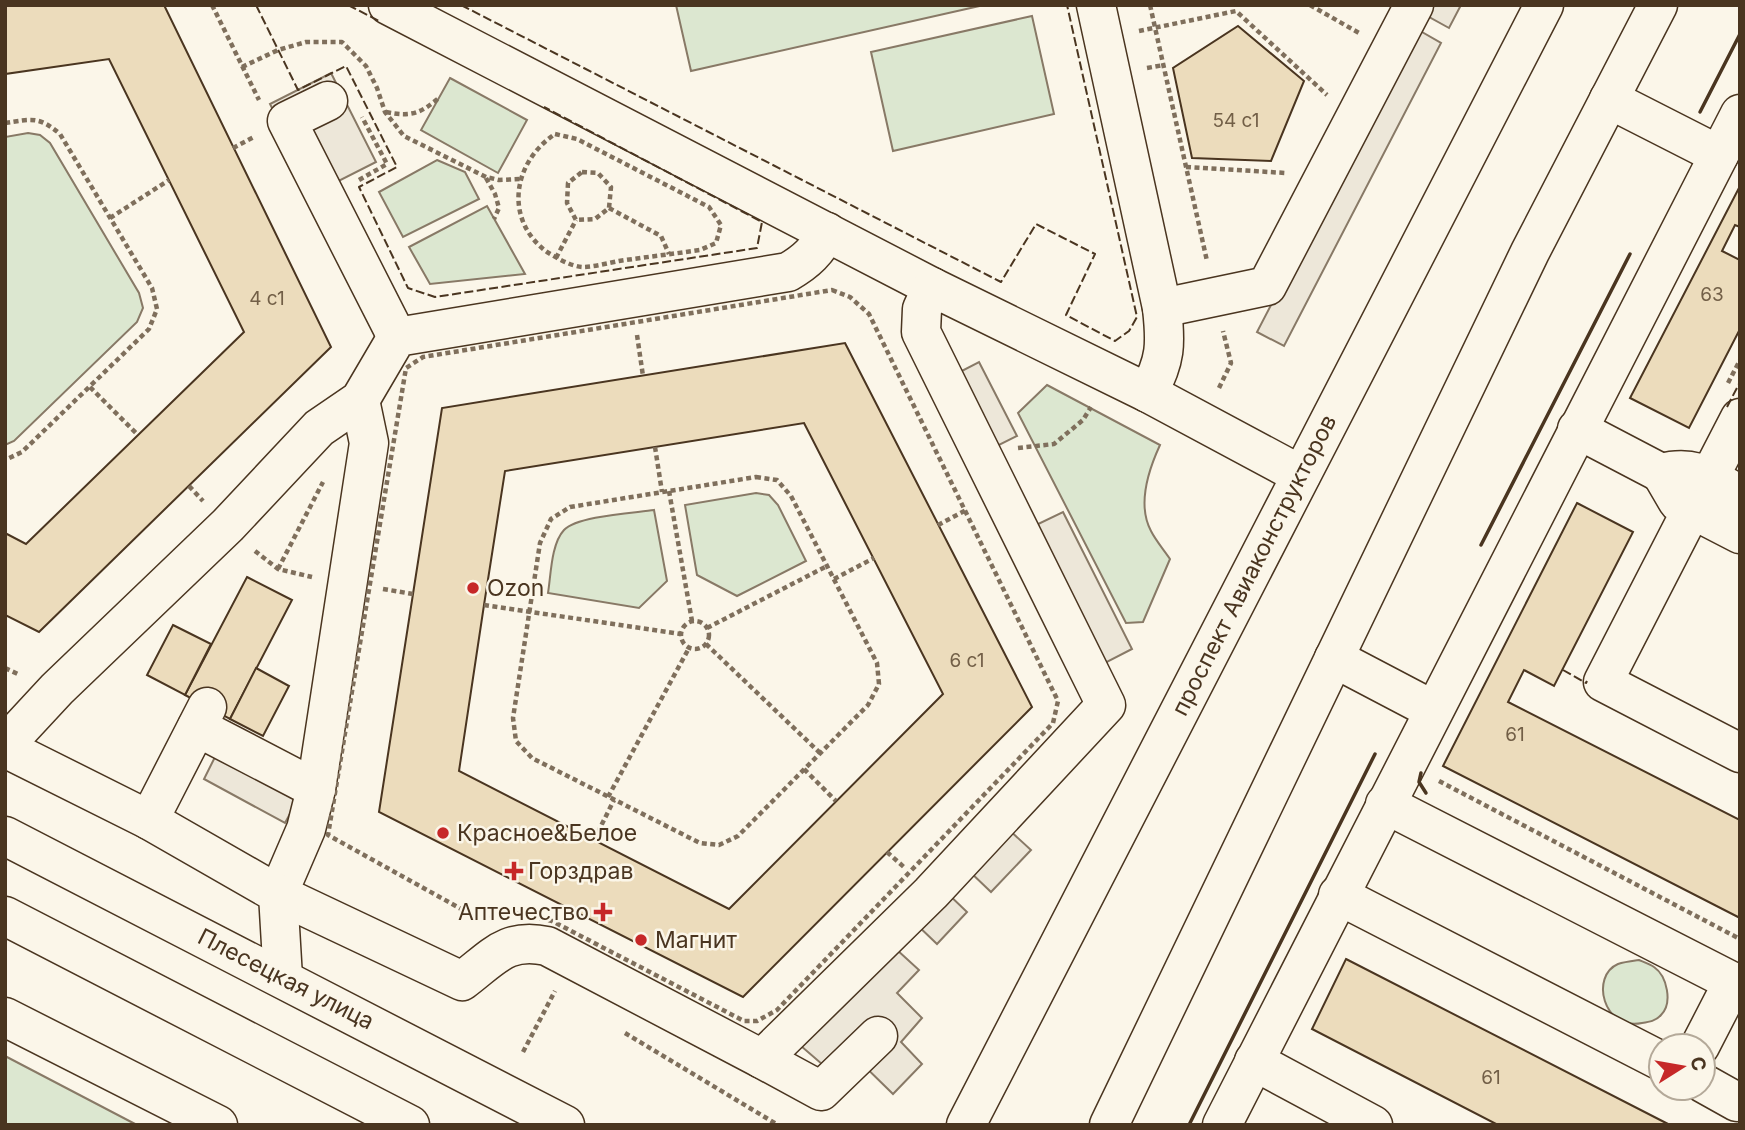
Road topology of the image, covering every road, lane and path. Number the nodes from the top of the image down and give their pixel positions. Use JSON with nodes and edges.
{"nodes":[{"id":1,"x":212,"y":5,"type":"edge"},
{"id":2,"x":388,"y":5,"type":"edge"},
{"id":3,"x":1096,"y":5,"type":"edge"},
{"id":4,"x":1150,"y":5,"type":"edge"},
{"id":5,"x":1310,"y":5,"type":"edge"},
{"id":6,"x":1414,"y":5,"type":"edge"},
{"id":7,"x":1544,"y":5,"type":"edge"},
{"id":8,"x":1658,"y":5,"type":"edge"},
{"id":9,"x":1237,"y":8,"type":"edge"},
{"id":10,"x":1155,"y":28,"type":"junction"},
{"id":11,"x":1133,"y":32,"type":"dead end"},
{"id":12,"x":1391,"y":50,"type":"junction"},
{"id":13,"x":242,"y":67,"type":"junction"},
{"id":14,"x":440,"y":97,"type":"dead end"},
{"id":15,"x":1609,"y":99,"type":"junction"},
{"id":16,"x":260,"y":104,"type":"dead end"},
{"id":17,"x":342,"y":104,"type":"joint"},
{"id":18,"x":385,"y":112,"type":"junction"},
{"id":19,"x":1357,"y":113,"type":"junction"},
{"id":20,"x":1740,"y":114,"type":"edge"},
{"id":21,"x":5,"y":123,"type":"edge"},
{"id":22,"x":1719,"y":155,"type":"junction"},
{"id":23,"x":1186,"y":167,"type":"junction"},
{"id":24,"x":1297,"y":173,"type":"dead end"},
{"id":25,"x":486,"y":177,"type":"junction"},
{"id":26,"x":520,"y":179,"type":"junction"},
{"id":27,"x":169,"y":180,"type":"dead end"},
{"id":28,"x":349,"y":186,"type":"dead end"},
{"id":29,"x":609,"y":208,"type":"junction"},
{"id":30,"x":110,"y":218,"type":"junction"},
{"id":31,"x":494,"y":219,"type":"dead end"},
{"id":32,"x":576,"y":220,"type":"junction"},
{"id":33,"x":827,"y":232,"type":"junction"},
{"id":34,"x":669,"y":254,"type":"junction"},
{"id":35,"x":556,"y":258,"type":"junction"},
{"id":36,"x":932,"y":287,"type":"junction"},
{"id":37,"x":832,"y":290,"type":"joint"},
{"id":38,"x":1215,"y":296,"type":"junction"},
{"id":39,"x":1162,"y":308,"type":"junction"},
{"id":40,"x":397,"y":337,"type":"junction"},
{"id":41,"x":1740,"y":360,"type":"edge"},
{"id":42,"x":90,"y":387,"type":"junction"},
{"id":43,"x":1148,"y":393,"type":"junction"},
{"id":44,"x":1215,"y":395,"type":"dead end"},
{"id":45,"x":360,"y":400,"type":"junction"},
{"id":46,"x":1095,"y":401,"type":"dead end"},
{"id":47,"x":1733,"y":401,"type":"edge"},
{"id":48,"x":1577,"y":429,"type":"junction"},
{"id":49,"x":138,"y":435,"type":"dead end"},
{"id":50,"x":655,"y":447,"type":"dead end"},
{"id":51,"x":5,"y":460,"type":"edge"},
{"id":52,"x":987,"y":464,"type":"junction"},
{"id":53,"x":1301,"y":475,"type":"junction"},
{"id":54,"x":323,"y":481,"type":"dead end"},
{"id":55,"x":665,"y":491,"type":"junction"},
{"id":56,"x":1714,"y":494,"type":"edge"},
{"id":57,"x":228,"y":525,"type":"junction"},
{"id":58,"x":1740,"y":534,"type":"edge"},
{"id":59,"x":874,"y":558,"type":"dead end"},
{"id":60,"x":827,"y":566,"type":"junction"},
{"id":61,"x":278,"y":569,"type":"junction"},
{"id":62,"x":834,"y":579,"type":"junction"},
{"id":63,"x":347,"y":583,"type":"junction"},
{"id":64,"x":484,"y":605,"type":"dead end"},
{"id":65,"x":529,"y":612,"type":"junction"},
{"id":66,"x":692,"y":621,"type":"junction"},
{"id":67,"x":707,"y":628,"type":"junction"},
{"id":68,"x":681,"y":634,"type":"junction"},
{"id":69,"x":706,"y":644,"type":"junction"},
{"id":70,"x":689,"y":648,"type":"junction"},
{"id":71,"x":1334,"y":658,"type":"junction"},
{"id":72,"x":5,"y":668,"type":"edge"},
{"id":73,"x":23,"y":677,"type":"dead end"},
{"id":74,"x":1433,"y":710,"type":"junction"},
{"id":75,"x":5,"y":746,"type":"edge"},
{"id":76,"x":820,"y":753,"type":"junction"},
{"id":77,"x":1740,"y":753,"type":"edge"},
{"id":78,"x":804,"y":769,"type":"junction"},
{"id":79,"x":1429,"y":775,"type":"dead end"},
{"id":80,"x":316,"y":789,"type":"junction"},
{"id":81,"x":608,"y":797,"type":"junction"},
{"id":82,"x":614,"y":800,"type":"junction"},
{"id":83,"x":836,"y":801,"type":"dead end"},
{"id":84,"x":1385,"y":804,"type":"junction"},
{"id":85,"x":149,"y":820,"type":"junction"},
{"id":86,"x":5,"y":836,"type":"edge"},
{"id":87,"x":594,"y":840,"type":"dead end"},
{"id":88,"x":278,"y":894,"type":"junction"},
{"id":89,"x":1338,"y":895,"type":"junction"},
{"id":90,"x":5,"y":916,"type":"edge"},
{"id":91,"x":1740,"y":939,"type":"edge"},
{"id":92,"x":283,"y":978,"type":"junction"},
{"id":93,"x":545,"y":985,"type":"dead end"},
{"id":94,"x":555,"y":990,"type":"junction"},
{"id":95,"x":567,"y":998,"type":"dead end"},
{"id":96,"x":5,"y":1017,"type":"edge"},
{"id":97,"x":614,"y":1026,"type":"dead end"},
{"id":98,"x":1707,"y":1032,"type":"edge"},
{"id":99,"x":878,"y":1036,"type":"dead end"},
{"id":100,"x":523,"y":1052,"type":"dead end"},
{"id":101,"x":1647,"y":1054,"type":"edge"},
{"id":102,"x":762,"y":1059,"type":"junction"},
{"id":103,"x":1254,"y":1061,"type":"junction"},
{"id":104,"x":1717,"y":1091,"type":"edge"},
{"id":105,"x":1737,"y":1102,"type":"dead end"},
{"id":106,"x":218,"y":1125,"type":"edge"},
{"id":107,"x":410,"y":1125,"type":"edge"},
{"id":108,"x":565,"y":1125,"type":"edge"},
{"id":109,"x":778,"y":1125,"type":"edge"},
{"id":110,"x":966,"y":1125,"type":"edge"},
{"id":111,"x":1109,"y":1125,"type":"edge"},
{"id":112,"x":1222,"y":1125,"type":"edge"},
{"id":113,"x":1373,"y":1125,"type":"edge"}],
"edges":[{"from":1,"to":13,"type":"path"},
{"from":2,"to":33,"type":"street"},
{"from":3,"to":39,"type":"street"},
{"from":4,"to":10,"type":"path"},
{"from":5,"to":12,"type":"path"},
{"from":6,"to":12,"type":"street"},
{"from":7,"to":53,"type":"street","name":"проспект Авиаконструкторов"},
{"from":8,"to":15,"type":"street"},
{"from":9,"to":10,"type":"path"},
{"from":9,"to":19,"type":"path"},
{"from":10,"to":11,"type":"path"},
{"from":10,"to":23,"type":"path"},
{"from":12,"to":19,"type":"street"},
{"from":13,"to":16,"type":"path"},
{"from":13,"to":18,"type":"path"},
{"from":14,"to":18,"type":"path"},
{"from":15,"to":22,"type":"street"},
{"from":15,"to":71,"type":"street"},
{"from":17,"to":28,"type":"path"},
{"from":17,"to":40,"type":"street"},
{"from":18,"to":25,"type":"path"},
{"from":19,"to":38,"type":"street"},
{"from":20,"to":22,"type":"street"},
{"from":21,"to":30,"type":"path"},
{"from":22,"to":48,"type":"street"},
{"from":23,"to":24,"type":"path"},
{"from":23,"to":38,"type":"path"},
{"from":25,"to":26,"type":"path"},
{"from":25,"to":31,"type":"path"},
{"from":26,"to":34,"type":"path"},
{"from":26,"to":35,"type":"path"},
{"from":27,"to":30,"type":"path"},
{"from":29,"to":32,"type":"path"},
{"from":29,"to":32,"type":"path"},
{"from":29,"to":34,"type":"path"},
{"from":30,"to":42,"type":"path"},
{"from":32,"to":35,"type":"path"},
{"from":33,"to":36,"type":"street"},
{"from":33,"to":40,"type":"street"},
{"from":34,"to":35,"type":"path"},
{"from":36,"to":43,"type":"street"},
{"from":36,"to":52,"type":"street"},
{"from":37,"to":37,"type":"path"},
{"from":38,"to":39,"type":"street"},
{"from":38,"to":44,"type":"path"},
{"from":39,"to":43,"type":"street"},
{"from":40,"to":45,"type":"street"},
{"from":41,"to":47,"type":"path"},
{"from":42,"to":49,"type":"path"},
{"from":42,"to":51,"type":"path"},
{"from":43,"to":53,"type":"street"},
{"from":45,"to":57,"type":"street"},
{"from":45,"to":63,"type":"street"},
{"from":46,"to":52,"type":"path"},
{"from":47,"to":56,"type":"street"},
{"from":48,"to":56,"type":"street"},
{"from":48,"to":74,"type":"street"},
{"from":50,"to":55,"type":"path"},
{"from":52,"to":102,"type":"street"},
{"from":53,"to":110,"type":"street","name":"проспект Авиаконструкторов"},
{"from":54,"to":61,"type":"path"},
{"from":55,"to":60,"type":"path"},
{"from":55,"to":65,"type":"path"},
{"from":55,"to":66,"type":"path"},
{"from":56,"to":58,"type":"street"},
{"from":56,"to":77,"type":"street"},
{"from":57,"to":61,"type":"path"},
{"from":57,"to":75,"type":"street"},
{"from":59,"to":62,"type":"path"},
{"from":60,"to":62,"type":"path"},
{"from":60,"to":67,"type":"path"},
{"from":61,"to":63,"type":"path"},
{"from":62,"to":76,"type":"path"},
{"from":63,"to":80,"type":"street"},
{"from":64,"to":65,"type":"path"},
{"from":65,"to":68,"type":"path"},
{"from":65,"to":81,"type":"path"},
{"from":66,"to":67,"type":"path"},
{"from":66,"to":68,"type":"path"},
{"from":67,"to":69,"type":"path"},
{"from":68,"to":70,"type":"path"},
{"from":69,"to":70,"type":"path"},
{"from":69,"to":76,"type":"path"},
{"from":70,"to":81,"type":"path"},
{"from":71,"to":74,"type":"street"},
{"from":71,"to":111,"type":"street"},
{"from":72,"to":73,"type":"path"},
{"from":74,"to":84,"type":"street"},
{"from":75,"to":85,"type":"street"},
{"from":76,"to":78,"type":"path"},
{"from":78,"to":82,"type":"path"},
{"from":78,"to":83,"type":"path"},
{"from":79,"to":91,"type":"path"},
{"from":80,"to":85,"type":"street"},
{"from":80,"to":88,"type":"street"},
{"from":81,"to":82,"type":"path"},
{"from":82,"to":87,"type":"path"},
{"from":84,"to":89,"type":"street"},
{"from":84,"to":98,"type":"street"},
{"from":85,"to":88,"type":"street"},
{"from":86,"to":92,"type":"street","name":"Плесецкая улица"},
{"from":88,"to":92,"type":"street"},
{"from":88,"to":102,"type":"street"},
{"from":89,"to":101,"type":"street"},
{"from":89,"to":103,"type":"street"},
{"from":90,"to":107,"type":"street"},
{"from":92,"to":108,"type":"street","name":"Плесецкая улица"},
{"from":93,"to":94,"type":"path"},
{"from":94,"to":95,"type":"path"},
{"from":94,"to":100,"type":"path"},
{"from":96,"to":106,"type":"street"},
{"from":97,"to":109,"type":"path"},
{"from":99,"to":102,"type":"street"},
{"from":103,"to":112,"type":"street"},
{"from":103,"to":113,"type":"street"},
{"from":104,"to":105,"type":"street"}]}
